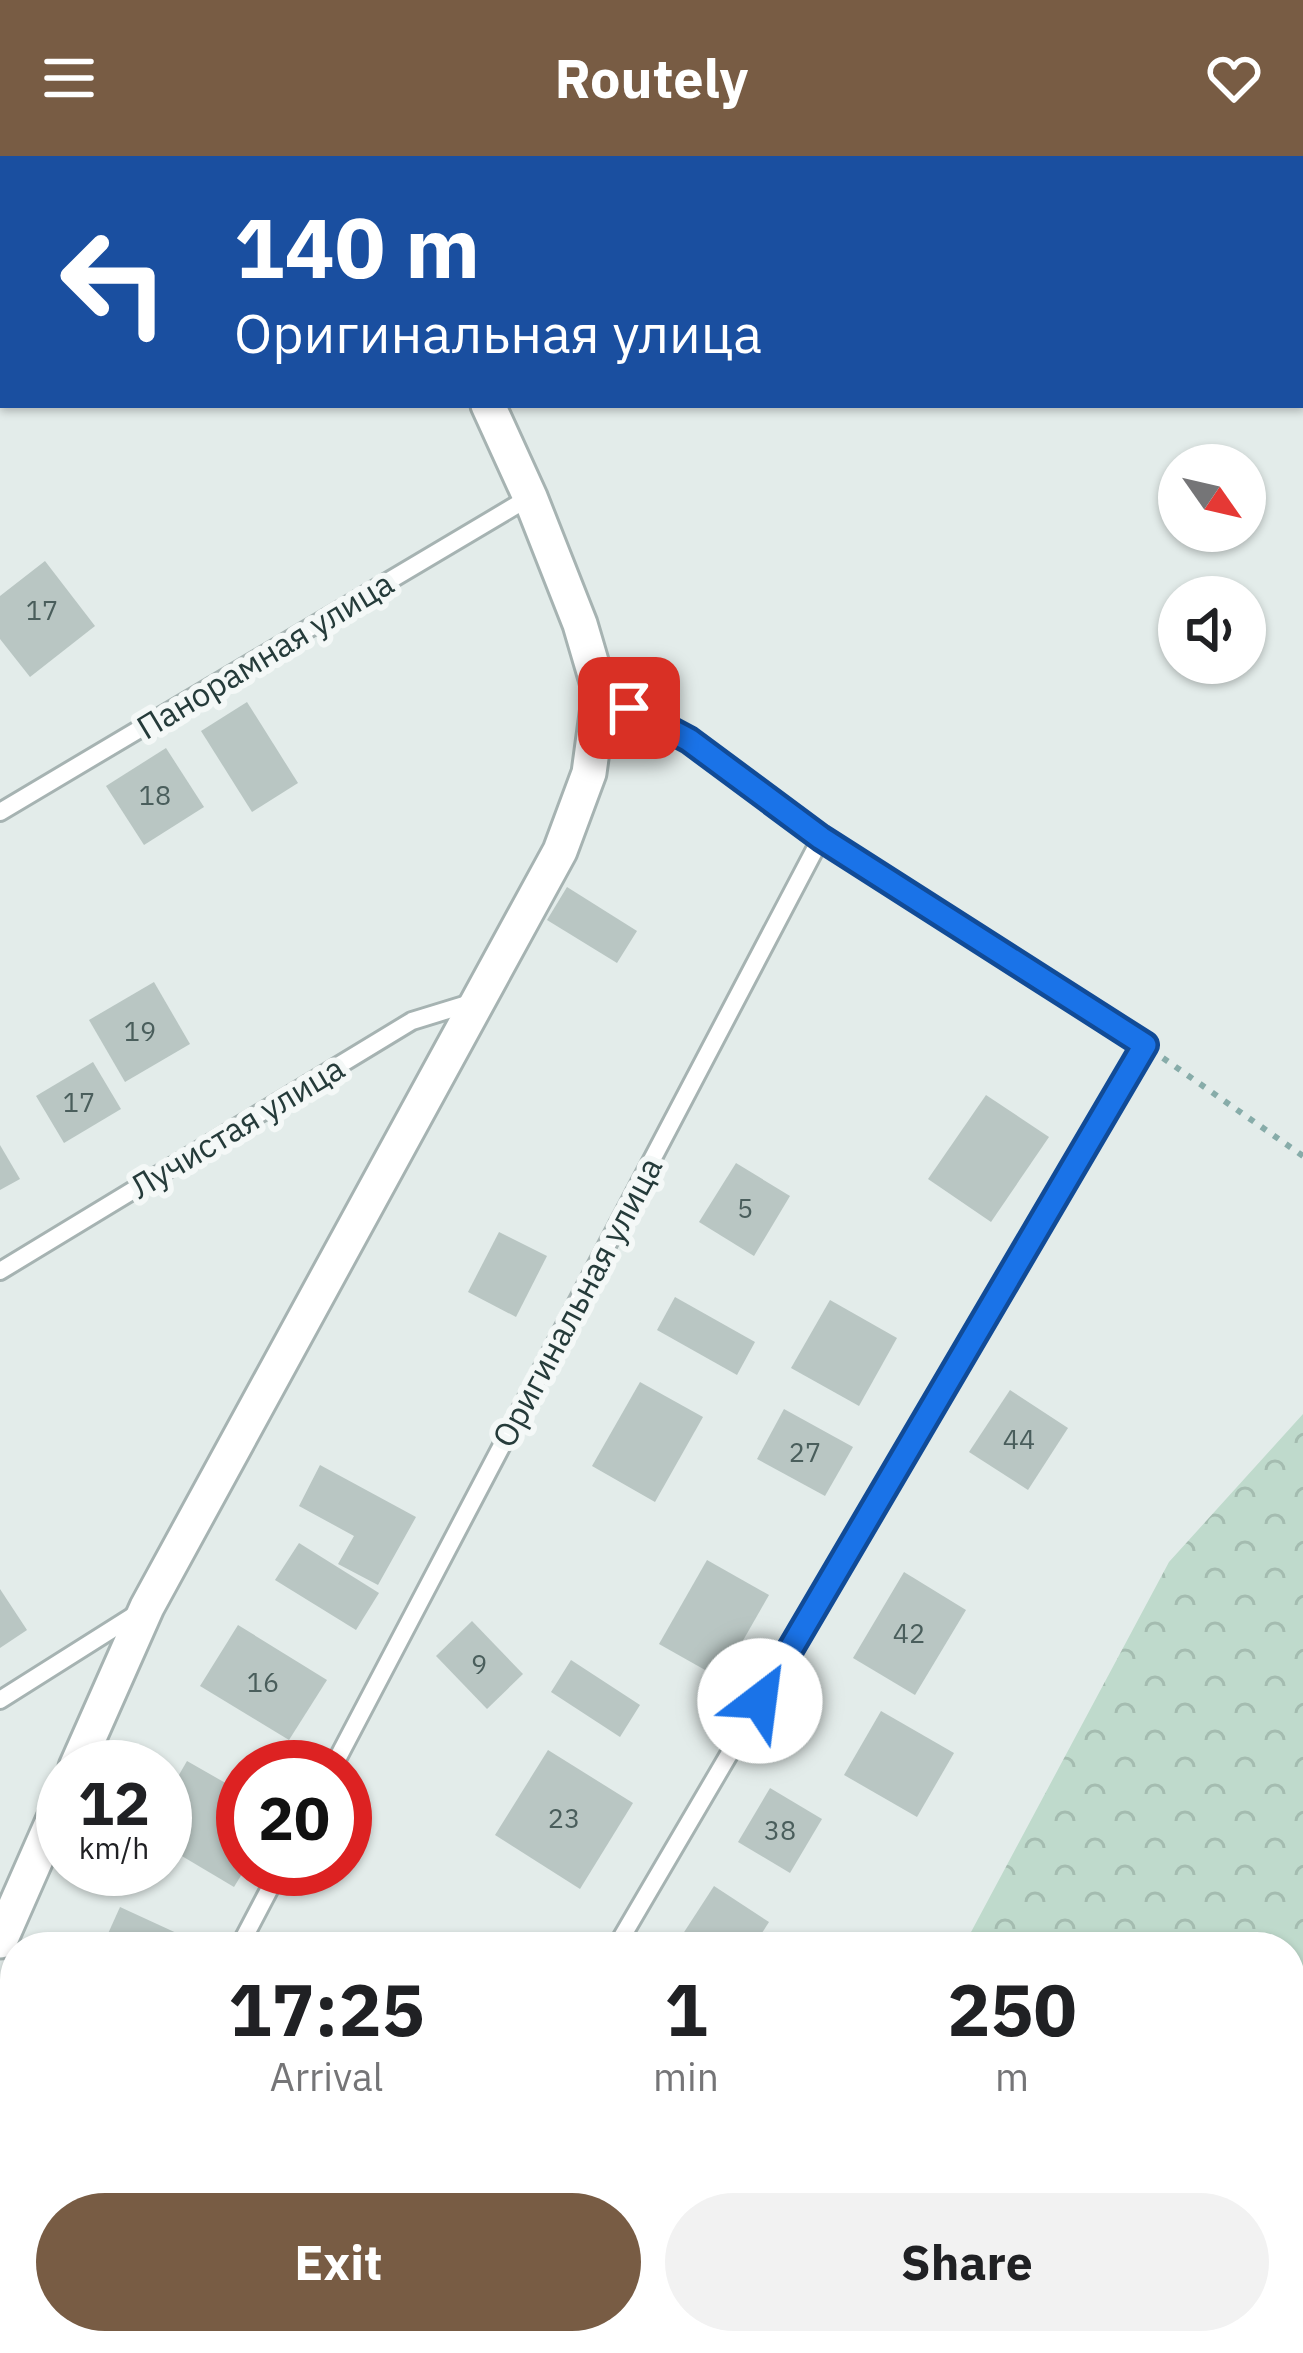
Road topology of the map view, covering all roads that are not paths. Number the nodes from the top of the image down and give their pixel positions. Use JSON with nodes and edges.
{"nodes":[{"id":1,"x":489,"y":408,"type":"edge"},
{"id":2,"x":530,"y":497,"type":"junction"},
{"id":3,"x":600,"y":692,"type":"junction"},
{"id":4,"x":0,"y":812,"type":"edge"},
{"id":5,"x":821,"y":838,"type":"junction"},
{"id":6,"x":481,"y":1000,"type":"junction"},
{"id":7,"x":0,"y":1270,"type":"edge"},
{"id":8,"x":147,"y":1607,"type":"junction"},
{"id":9,"x":0,"y":1700,"type":"edge"},
{"id":10,"x":88,"y":1740,"type":"edge"},
{"id":11,"x":347,"y":1740,"type":"edge"},
{"id":12,"x":36,"y":1859,"type":"edge"},
{"id":13,"x":266,"y":1896,"type":"edge"},
{"id":14,"x":4,"y":1932,"type":"edge"},
{"id":15,"x":247,"y":1932,"type":"edge"},
{"id":16,"x":625,"y":1932,"type":"edge"}],
"edges":[{"from":1,"to":2,"type":"street"},
{"from":2,"to":3,"type":"street"},
{"from":2,"to":4,"type":"lane","name":"Панорамная улица"},
{"from":3,"to":5,"type":"lane"},
{"from":3,"to":6,"type":"street"},
{"from":5,"to":11,"type":"lane","name":"Оригинальная улица"},
{"from":5,"to":16,"type":"lane"},
{"from":6,"to":7,"type":"lane","name":"Лучистая улица"},
{"from":6,"to":8,"type":"street"},
{"from":8,"to":9,"type":"lane"},
{"from":8,"to":10,"type":"street"},
{"from":12,"to":14,"type":"street"},
{"from":13,"to":15,"type":"lane"}]}
